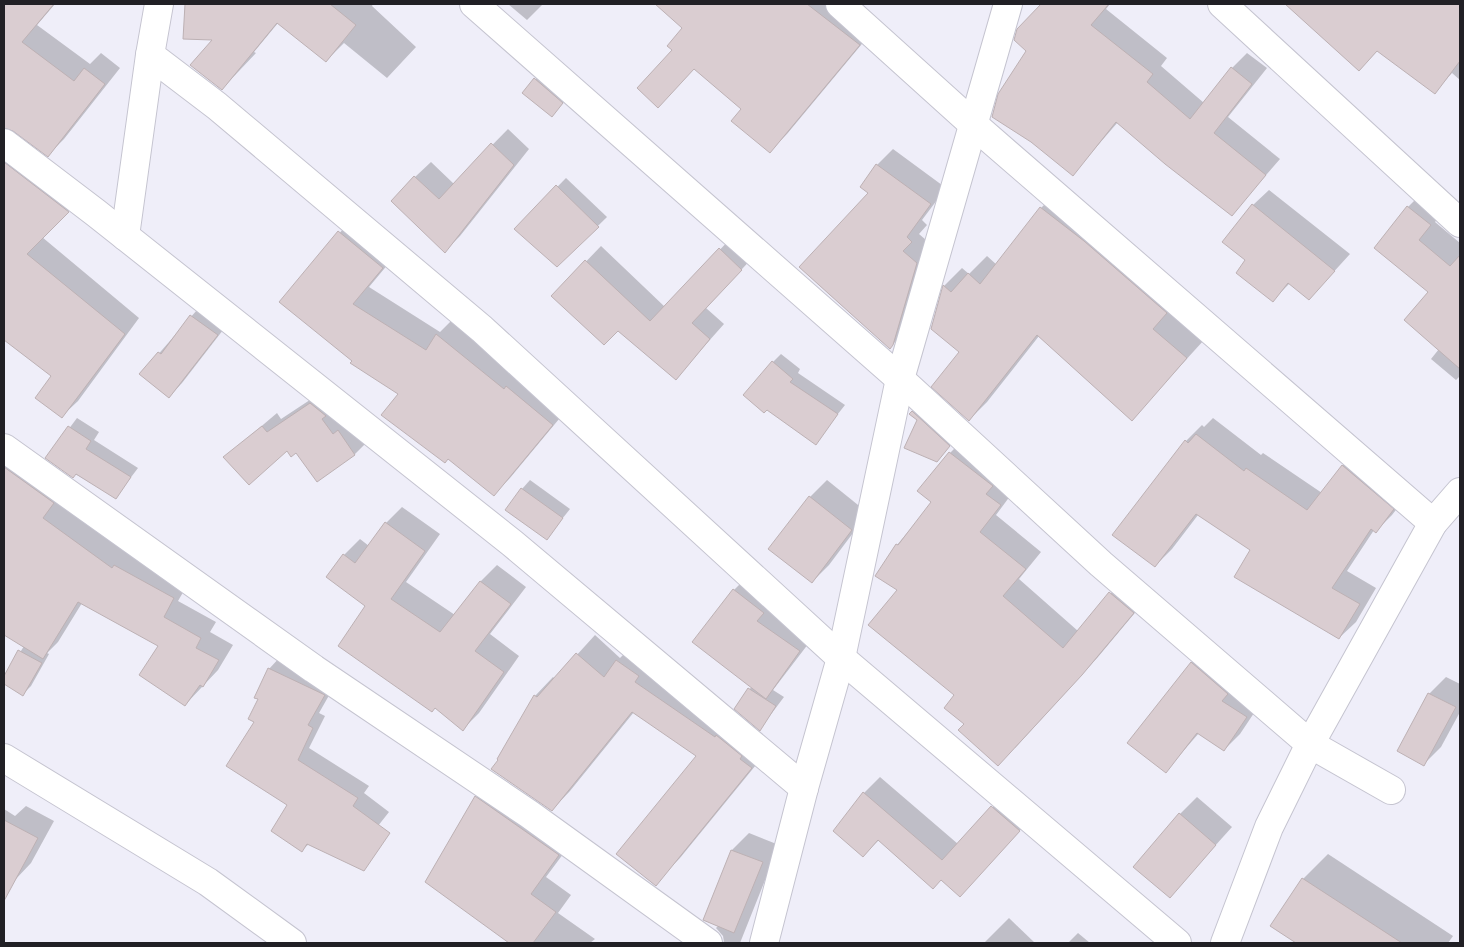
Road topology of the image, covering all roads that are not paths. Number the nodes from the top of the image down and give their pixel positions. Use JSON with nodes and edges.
{"nodes":[{"id":1,"x":159,"y":4,"type":"edge"},
{"id":2,"x":474,"y":4,"type":"edge"},
{"id":3,"x":840,"y":4,"type":"edge"},
{"id":4,"x":1008,"y":4,"type":"edge"},
{"id":5,"x":1222,"y":4,"type":"edge"},
{"id":6,"x":150,"y":55,"type":"junction"},
{"id":7,"x":974,"y":125,"type":"junction"},
{"id":8,"x":4,"y":142,"type":"edge"},
{"id":9,"x":1460,"y":223,"type":"edge"},
{"id":10,"x":125,"y":236,"type":"junction"},
{"id":11,"x":900,"y":378,"type":"junction"},
{"id":12,"x":4,"y":448,"type":"edge"},
{"id":13,"x":1460,"y":492,"type":"edge"},
{"id":14,"x":1434,"y":524,"type":"junction"},
{"id":15,"x":841,"y":658,"type":"junction"},
{"id":16,"x":1310,"y":744,"type":"junction"},
{"id":17,"x":4,"y":758,"type":"edge"},
{"id":18,"x":804,"y":788,"type":"junction"},
{"id":19,"x":1391,"y":790,"type":"dead end"},
{"id":20,"x":292,"y":943,"type":"edge"},
{"id":21,"x":708,"y":943,"type":"edge"},
{"id":22,"x":764,"y":943,"type":"edge"},
{"id":23,"x":1178,"y":943,"type":"edge"},
{"id":24,"x":1225,"y":943,"type":"edge"}],
"edges":[{"from":1,"to":6,"type":"street"},
{"from":2,"to":11,"type":"street"},
{"from":3,"to":7,"type":"street"},
{"from":4,"to":7,"type":"street"},
{"from":5,"to":9,"type":"street"},
{"from":6,"to":10,"type":"street"},
{"from":6,"to":15,"type":"street"},
{"from":7,"to":11,"type":"street"},
{"from":7,"to":14,"type":"street"},
{"from":8,"to":10,"type":"street"},
{"from":10,"to":18,"type":"street"},
{"from":11,"to":15,"type":"street"},
{"from":11,"to":16,"type":"street"},
{"from":12,"to":21,"type":"street"},
{"from":13,"to":14,"type":"street"},
{"from":14,"to":16,"type":"street"},
{"from":15,"to":18,"type":"street"},
{"from":15,"to":23,"type":"street"},
{"from":16,"to":19,"type":"street"},
{"from":16,"to":24,"type":"street"},
{"from":17,"to":20,"type":"street"},
{"from":18,"to":22,"type":"street"}]}
